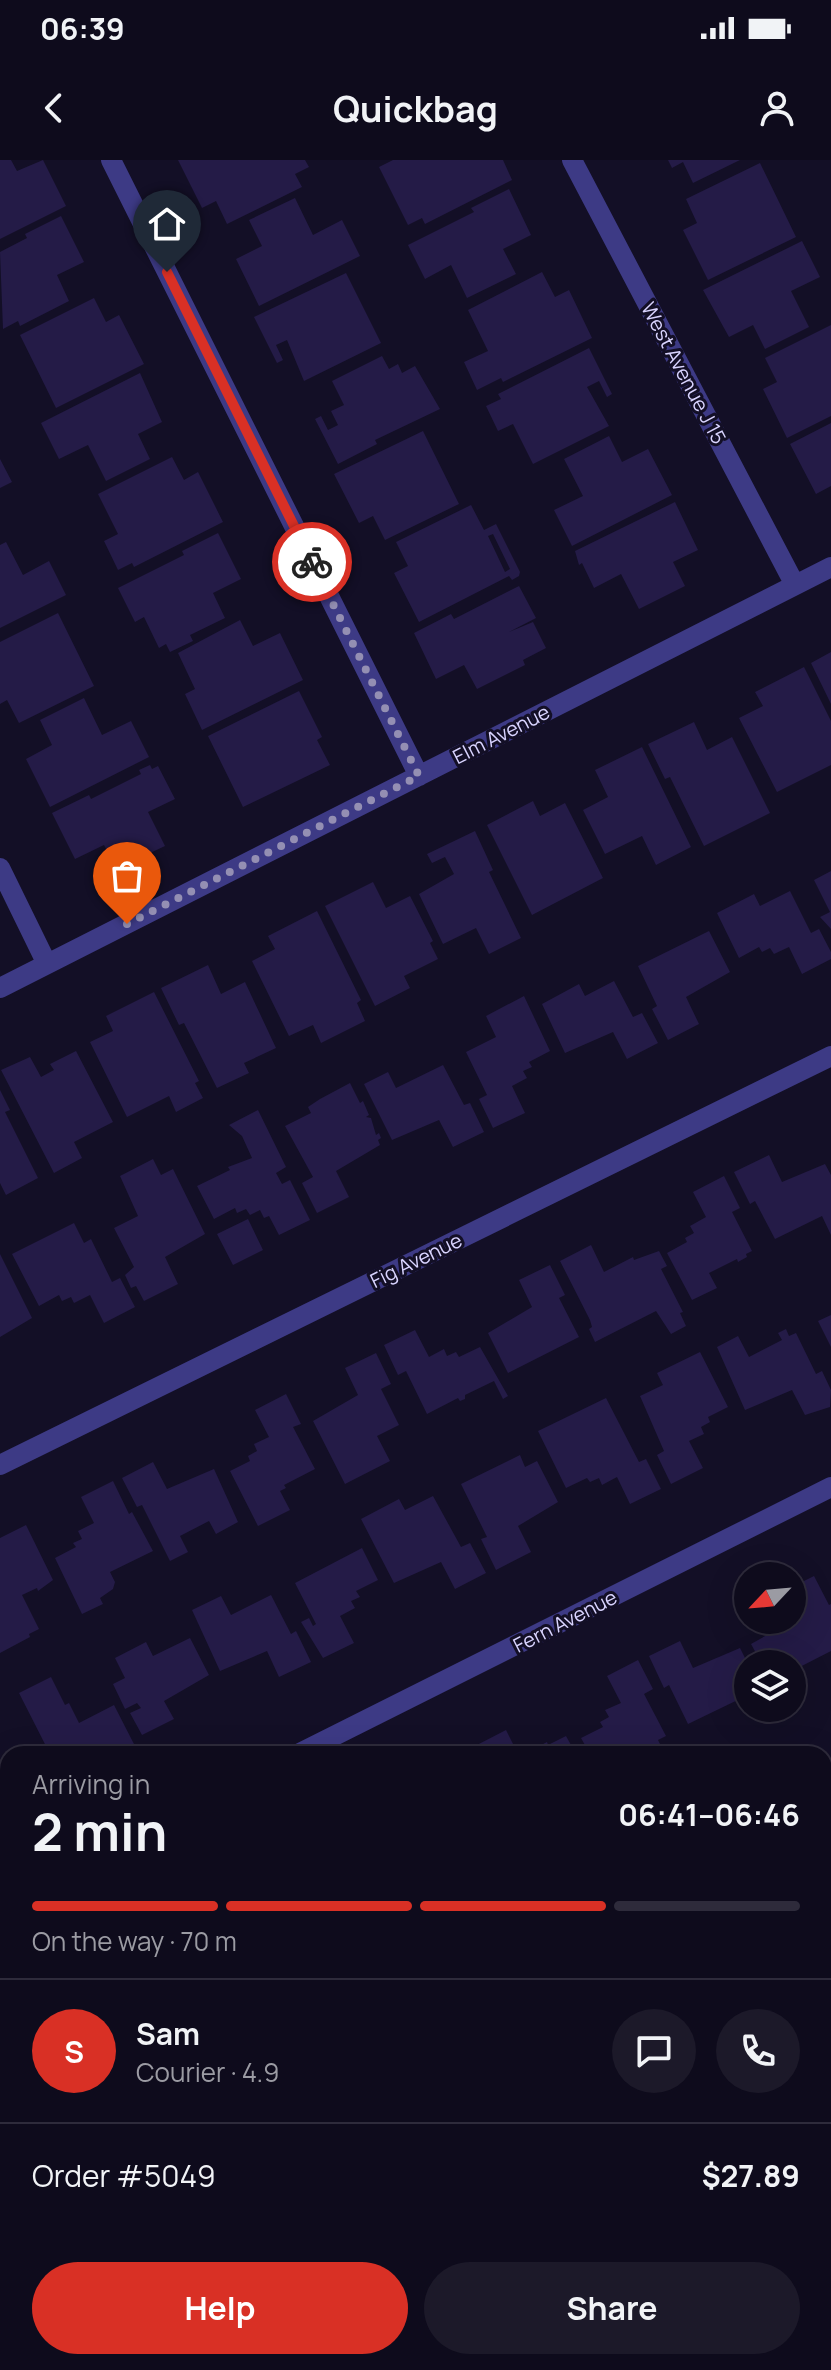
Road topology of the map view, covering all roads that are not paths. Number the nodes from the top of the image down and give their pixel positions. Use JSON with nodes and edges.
{"nodes":[{"id":1,"x":111,"y":160,"type":"edge"},
{"id":2,"x":572,"y":160,"type":"edge"},
{"id":3,"x":831,"y":567,"type":"edge"},
{"id":4,"x":795,"y":585,"type":"junction"},
{"id":5,"x":419,"y":776,"type":"junction"},
{"id":6,"x":0,"y":868,"type":"edge"},
{"id":7,"x":47,"y":964,"type":"junction"},
{"id":8,"x":0,"y":988,"type":"edge"},
{"id":9,"x":831,"y":1056,"type":"edge"},
{"id":10,"x":0,"y":1465,"type":"edge"},
{"id":11,"x":831,"y":1487,"type":"edge"},
{"id":12,"x":314,"y":1746,"type":"edge"}],
"edges":[{"from":1,"to":5,"type":"street"},
{"from":2,"to":4,"type":"street","name":"West Avenue J 15"},
{"from":3,"to":4,"type":"street","name":"Elm Avenue"},
{"from":4,"to":5,"type":"street","name":"Elm Avenue"},
{"from":5,"to":7,"type":"street","name":"Elm Avenue"},
{"from":6,"to":7,"type":"street"},
{"from":7,"to":8,"type":"street","name":"Elm Avenue"},
{"from":9,"to":10,"type":"street","name":"Fig Avenue"},
{"from":11,"to":12,"type":"street","name":"Fern Avenue"}]}
